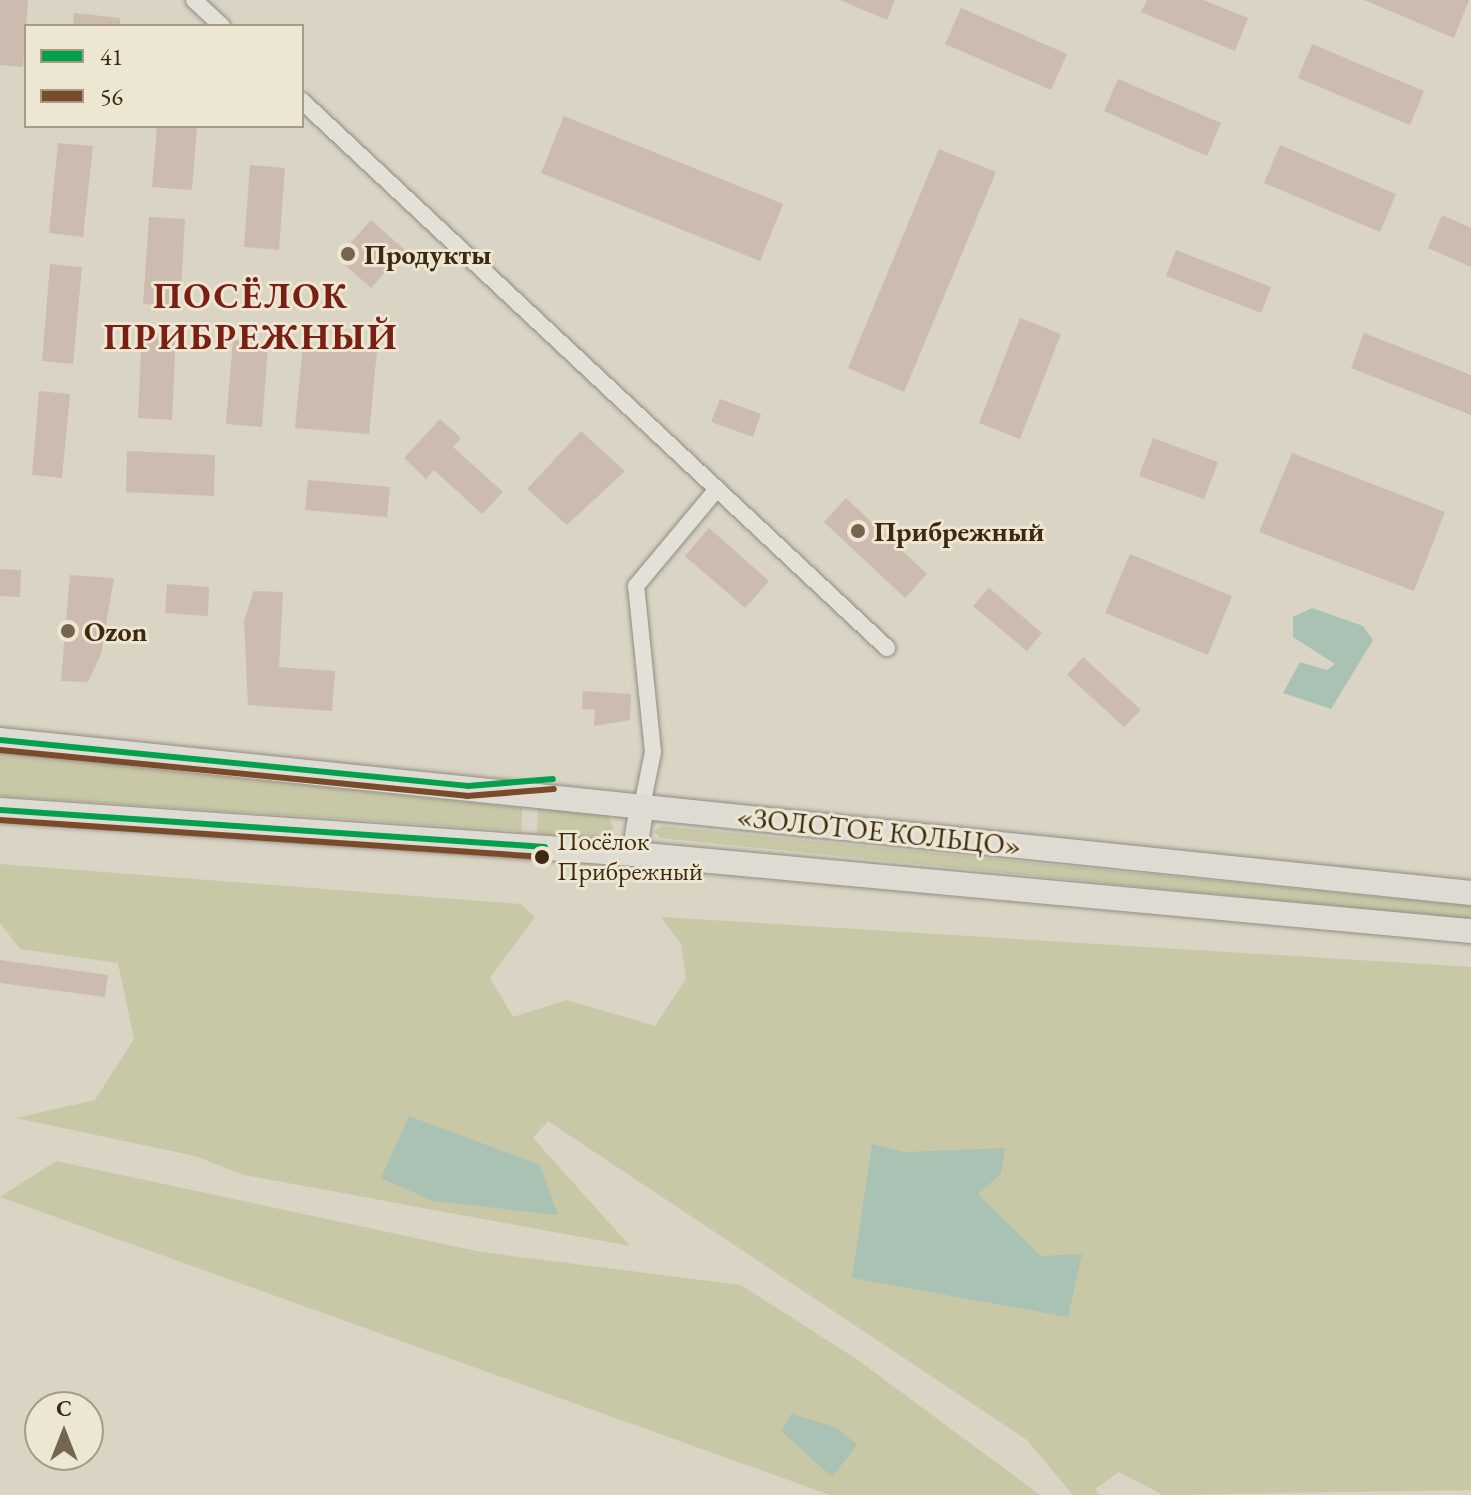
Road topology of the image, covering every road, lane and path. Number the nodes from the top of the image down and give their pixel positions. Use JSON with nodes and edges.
{"nodes":[{"id":1,"x":194,"y":0,"type":"edge"},
{"id":2,"x":220,"y":24,"type":"edge"},
{"id":3,"x":304,"y":103,"type":"edge"},
{"id":4,"x":717,"y":489,"type":"junction"},
{"id":5,"x":887,"y":648,"type":"dead end"},
{"id":6,"x":0,"y":740,"type":"edge"},
{"id":7,"x":642,"y":806,"type":"junction"},
{"id":8,"x":0,"y":810,"type":"edge"},
{"id":9,"x":634,"y":854,"type":"junction"},
{"id":10,"x":1471,"y":893,"type":"edge"},
{"id":11,"x":1471,"y":931,"type":"edge"}],
"edges":[{"from":1,"to":2,"type":"street"},
{"from":3,"to":4,"type":"street"},
{"from":4,"to":5,"type":"street"},
{"from":4,"to":7,"type":"street"},
{"from":6,"to":7,"type":"highway","name":"«ЗОЛОТОЕ КОЛЬЦО»"},
{"from":7,"to":9,"type":"highway"},
{"from":7,"to":10,"type":"highway","name":"«ЗОЛОТОЕ КОЛЬЦО»"},
{"from":8,"to":9,"type":"highway","name":"«ЗОЛОТОЕ КОЛЬЦО»"},
{"from":9,"to":11,"type":"highway","name":"«ЗОЛОТОЕ КОЛЬЦО»"}]}
